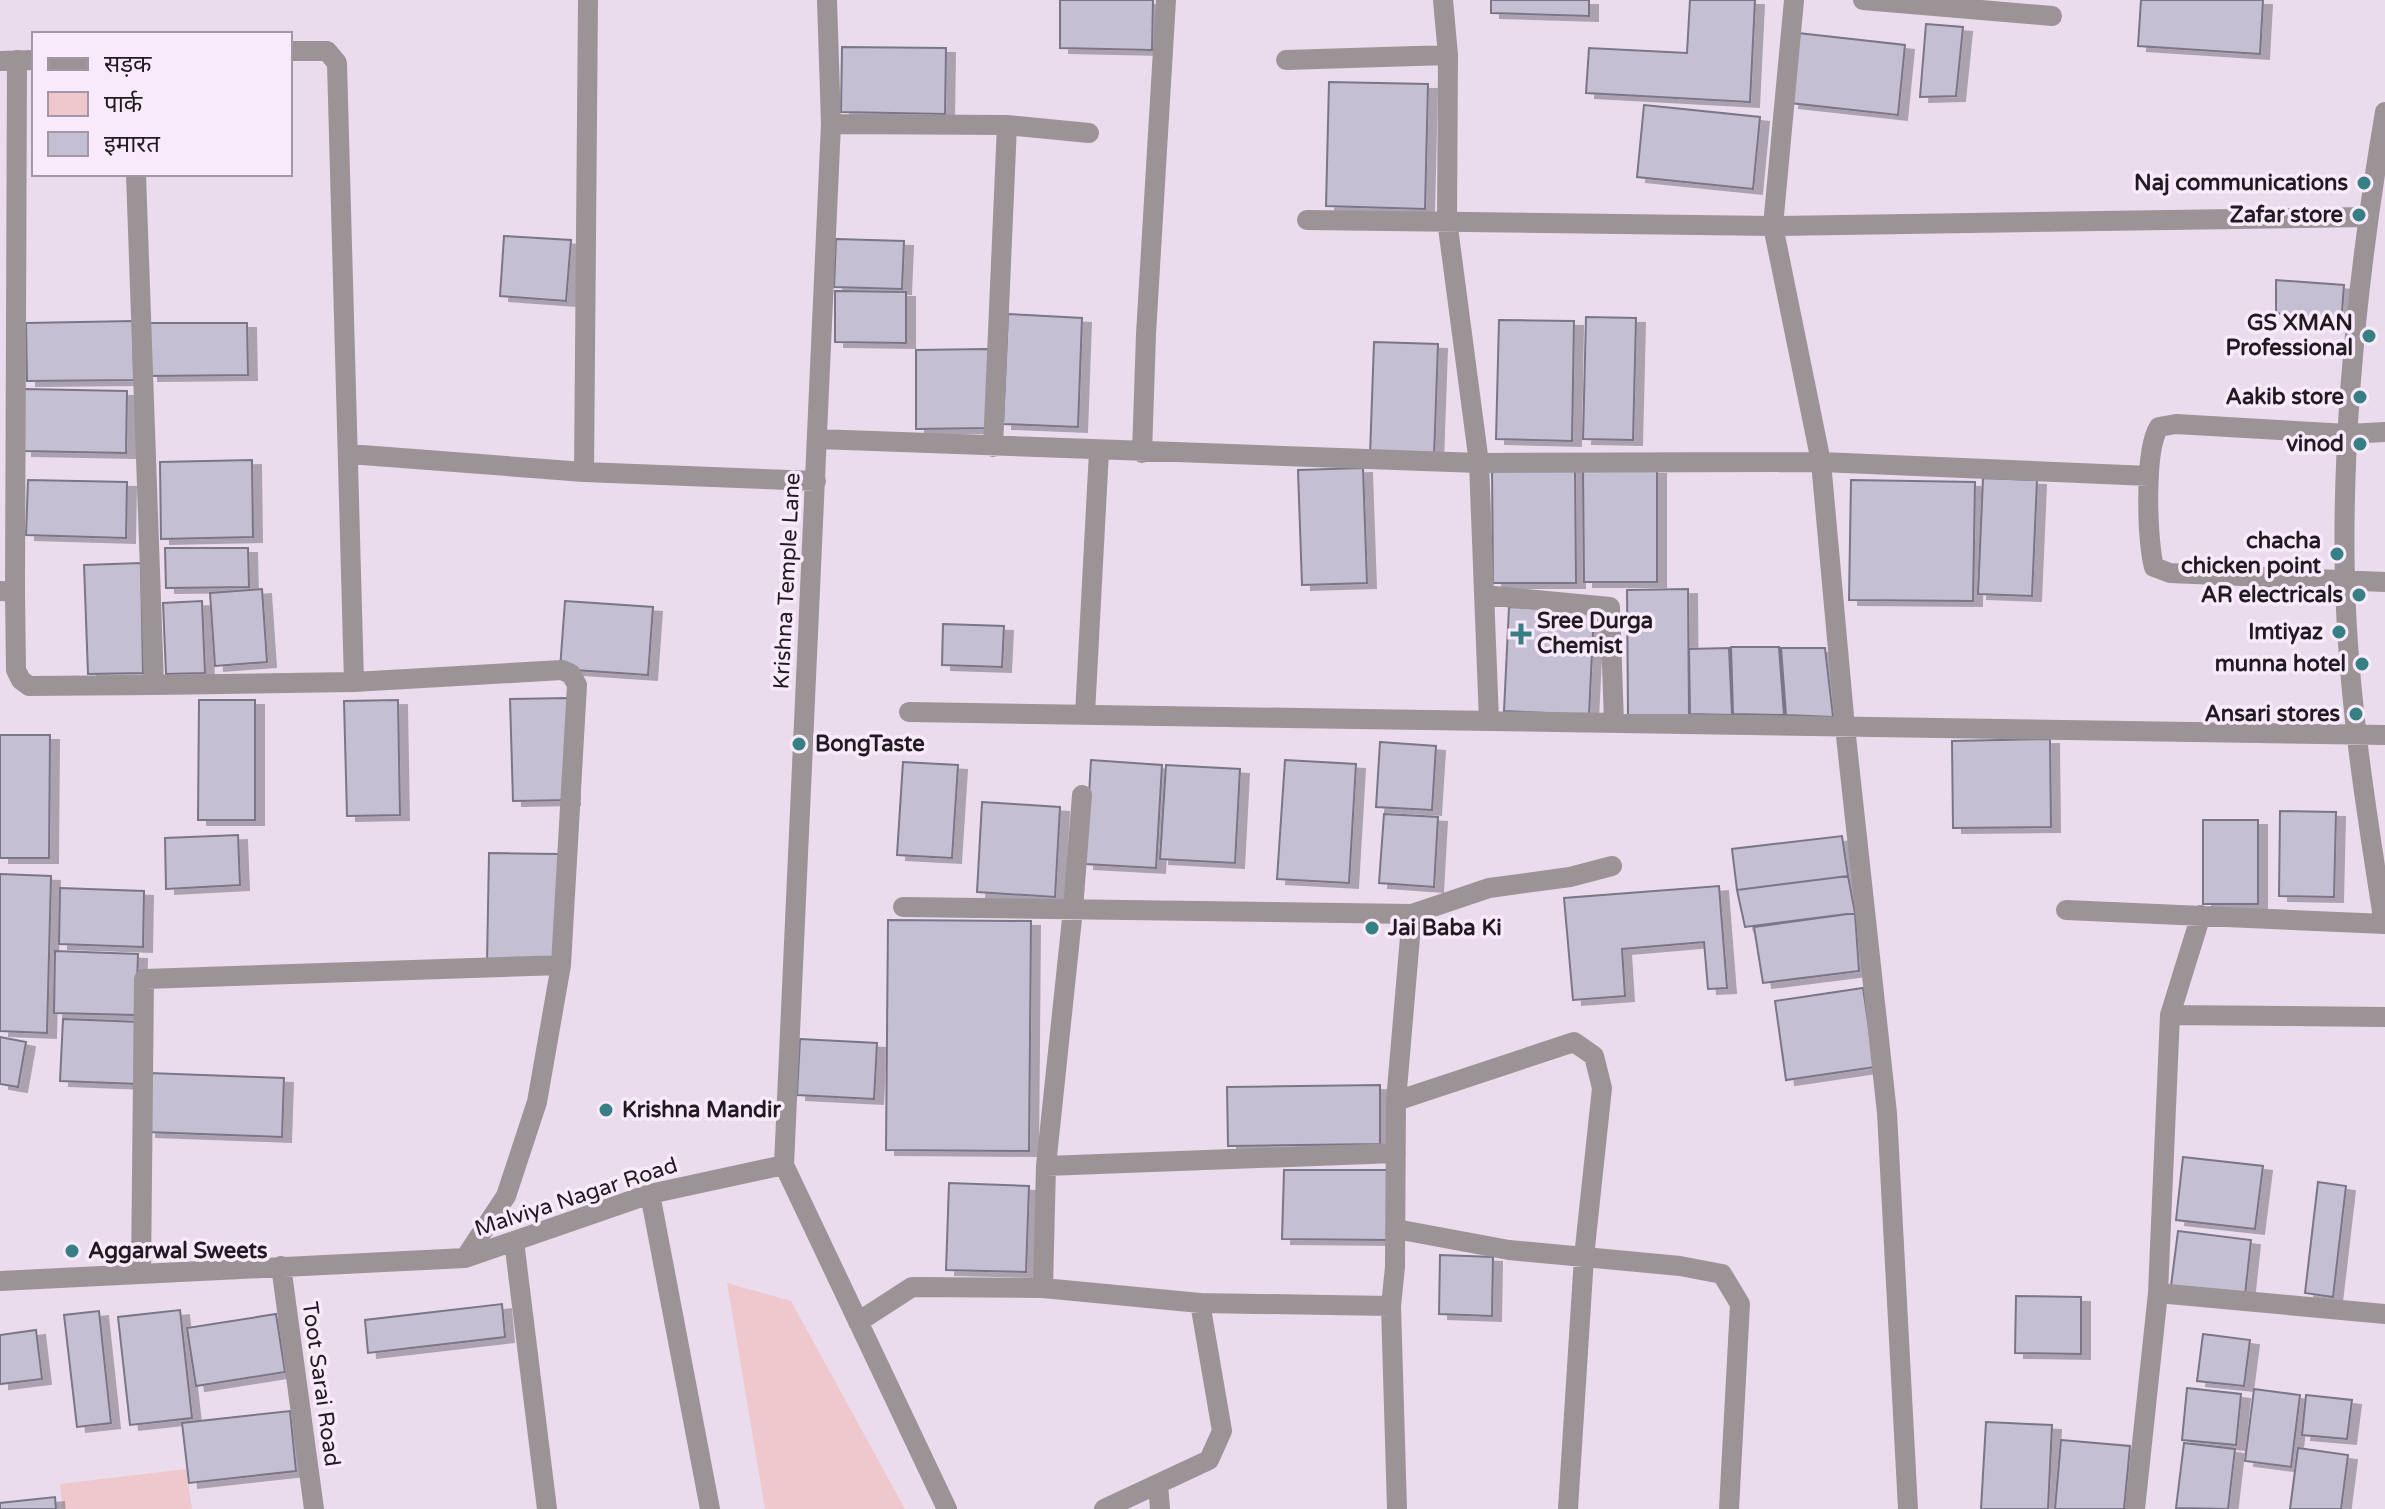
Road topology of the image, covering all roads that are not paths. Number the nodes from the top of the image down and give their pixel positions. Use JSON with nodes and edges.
{"nodes":[{"id":1,"x":588,"y":0,"type":"edge"},
{"id":2,"x":827,"y":0,"type":"edge"},
{"id":3,"x":1166,"y":0,"type":"edge"},
{"id":4,"x":1443,"y":0,"type":"edge"},
{"id":5,"x":1794,"y":0,"type":"edge"},
{"id":6,"x":1863,"y":0,"type":"edge"},
{"id":7,"x":2052,"y":16,"type":"dead end"},
{"id":8,"x":292,"y":51,"type":"edge"},
{"id":9,"x":1448,"y":55,"type":"junction"},
{"id":10,"x":17,"y":60,"type":"edge"},
{"id":11,"x":1286,"y":60,"type":"dead end"},
{"id":12,"x":2385,"y":112,"type":"edge"},
{"id":13,"x":831,"y":124,"type":"junction"},
{"id":14,"x":1007,"y":125,"type":"junction"},
{"id":15,"x":1089,"y":133,"type":"dead end"},
{"id":16,"x":136,"y":176,"type":"edge"},
{"id":17,"x":2367,"y":217,"type":"junction"},
{"id":18,"x":1307,"y":220,"type":"dead end"},
{"id":19,"x":1447,"y":220,"type":"junction"},
{"id":20,"x":1773,"y":226,"type":"junction"},
{"id":21,"x":2385,"y":432,"type":"edge"},
{"id":22,"x":2348,"y":434,"type":"junction"},
{"id":23,"x":818,"y":439,"type":"junction"},
{"id":24,"x":993,"y":447,"type":"junction"},
{"id":25,"x":1099,"y":451,"type":"junction"},
{"id":26,"x":1142,"y":453,"type":"junction"},
{"id":27,"x":349,"y":454,"type":"junction"},
{"id":28,"x":1821,"y":462,"type":"junction"},
{"id":29,"x":1479,"y":463,"type":"junction"},
{"id":30,"x":584,"y":472,"type":"junction"},
{"id":31,"x":2149,"y":476,"type":"junction"},
{"id":32,"x":816,"y":481,"type":"junction"},
{"id":33,"x":2345,"y":581,"type":"junction"},
{"id":34,"x":2385,"y":582,"type":"edge"},
{"id":35,"x":8,"y":592,"type":"edge"},
{"id":36,"x":1484,"y":595,"type":"junction"},
{"id":37,"x":354,"y":682,"type":"junction"},
{"id":38,"x":154,"y":685,"type":"junction"},
{"id":39,"x":909,"y":712,"type":"dead end"},
{"id":40,"x":1085,"y":714,"type":"junction"},
{"id":41,"x":1489,"y":721,"type":"junction"},
{"id":42,"x":1614,"y":723,"type":"junction"},
{"id":43,"x":1845,"y":727,"type":"junction"},
{"id":44,"x":2355,"y":735,"type":"junction"},
{"id":45,"x":2385,"y":735,"type":"edge"},
{"id":46,"x":1082,"y":795,"type":"dead end"},
{"id":47,"x":1612,"y":866,"type":"dead end"},
{"id":48,"x":903,"y":907,"type":"dead end"},
{"id":49,"x":1073,"y":909,"type":"junction"},
{"id":50,"x":2066,"y":910,"type":"dead end"},
{"id":51,"x":1412,"y":914,"type":"junction"},
{"id":52,"x":2201,"y":915,"type":"junction"},
{"id":53,"x":2384,"y":924,"type":"edge"},
{"id":54,"x":561,"y":965,"type":"junction"},
{"id":55,"x":2170,"y":1015,"type":"junction"},
{"id":56,"x":2385,"y":1017,"type":"edge"},
{"id":57,"x":1396,"y":1101,"type":"junction"},
{"id":58,"x":1396,"y":1153,"type":"junction"},
{"id":59,"x":784,"y":1165,"type":"junction"},
{"id":60,"x":1046,"y":1166,"type":"junction"},
{"id":61,"x":650,"y":1194,"type":"junction"},
{"id":62,"x":1396,"y":1229,"type":"junction"},
{"id":63,"x":514,"y":1241,"type":"junction"},
{"id":64,"x":1584,"y":1257,"type":"junction"},
{"id":65,"x":465,"y":1258,"type":"junction"},
{"id":66,"x":281,"y":1266,"type":"junction"},
{"id":67,"x":141,"y":1274,"type":"junction"},
{"id":68,"x":0,"y":1281,"type":"edge"},
{"id":69,"x":1043,"y":1288,"type":"junction"},
{"id":70,"x":2158,"y":1293,"type":"junction"},
{"id":71,"x":1200,"y":1303,"type":"junction"},
{"id":72,"x":1391,"y":1306,"type":"junction"},
{"id":73,"x":2385,"y":1314,"type":"edge"},
{"id":74,"x":858,"y":1322,"type":"junction"},
{"id":75,"x":1158,"y":1484,"type":"junction"},
{"id":76,"x":314,"y":1509,"type":"edge"},
{"id":77,"x":547,"y":1509,"type":"edge"},
{"id":78,"x":710,"y":1509,"type":"edge"},
{"id":79,"x":947,"y":1509,"type":"edge"},
{"id":80,"x":1104,"y":1509,"type":"edge"},
{"id":81,"x":1160,"y":1509,"type":"edge"},
{"id":82,"x":1397,"y":1509,"type":"edge"},
{"id":83,"x":1568,"y":1509,"type":"edge"},
{"id":84,"x":1729,"y":1509,"type":"edge"},
{"id":85,"x":1908,"y":1509,"type":"edge"},
{"id":86,"x":2135,"y":1509,"type":"edge"}],
"edges":[{"from":1,"to":30,"type":"street"},
{"from":2,"to":13,"type":"street","name":"Krishna Temple Lane"},
{"from":3,"to":26,"type":"street"},
{"from":4,"to":9,"type":"street"},
{"from":5,"to":20,"type":"street"},
{"from":6,"to":7,"type":"street"},
{"from":8,"to":27,"type":"street"},
{"from":9,"to":11,"type":"street"},
{"from":9,"to":19,"type":"street"},
{"from":10,"to":35,"type":"street"},
{"from":12,"to":17,"type":"street"},
{"from":13,"to":14,"type":"street"},
{"from":13,"to":23,"type":"street","name":"Krishna Temple Lane"},
{"from":14,"to":15,"type":"street"},
{"from":14,"to":24,"type":"street"},
{"from":16,"to":38,"type":"street"},
{"from":17,"to":20,"type":"street"},
{"from":17,"to":22,"type":"street"},
{"from":18,"to":19,"type":"street"},
{"from":19,"to":20,"type":"street"},
{"from":19,"to":29,"type":"street"},
{"from":20,"to":28,"type":"street"},
{"from":21,"to":22,"type":"street"},
{"from":22,"to":31,"type":"street"},
{"from":22,"to":33,"type":"street"},
{"from":23,"to":24,"type":"street"},
{"from":23,"to":32,"type":"street","name":"Krishna Temple Lane"},
{"from":24,"to":25,"type":"street"},
{"from":25,"to":26,"type":"street"},
{"from":25,"to":40,"type":"street"},
{"from":26,"to":29,"type":"street"},
{"from":27,"to":30,"type":"street"},
{"from":27,"to":37,"type":"street"},
{"from":28,"to":29,"type":"street"},
{"from":28,"to":31,"type":"street"},
{"from":28,"to":43,"type":"street"},
{"from":29,"to":36,"type":"street"},
{"from":30,"to":32,"type":"street"},
{"from":31,"to":33,"type":"street"},
{"from":32,"to":59,"type":"street","name":"Krishna Temple Lane"},
{"from":33,"to":34,"type":"street"},
{"from":33,"to":44,"type":"street"},
{"from":35,"to":38,"type":"street"},
{"from":36,"to":41,"type":"street"},
{"from":36,"to":42,"type":"street"},
{"from":37,"to":38,"type":"street"},
{"from":37,"to":54,"type":"street"},
{"from":39,"to":40,"type":"street"},
{"from":40,"to":41,"type":"street"},
{"from":41,"to":42,"type":"street"},
{"from":42,"to":43,"type":"street"},
{"from":43,"to":44,"type":"street"},
{"from":43,"to":85,"type":"street"},
{"from":44,"to":45,"type":"street"},
{"from":44,"to":53,"type":"street"},
{"from":46,"to":49,"type":"street"},
{"from":47,"to":51,"type":"street"},
{"from":48,"to":49,"type":"street"},
{"from":49,"to":51,"type":"street"},
{"from":49,"to":60,"type":"street"},
{"from":50,"to":52,"type":"street"},
{"from":51,"to":57,"type":"street"},
{"from":52,"to":53,"type":"street"},
{"from":52,"to":55,"type":"street"},
{"from":54,"to":65,"type":"street"},
{"from":54,"to":67,"type":"street"},
{"from":55,"to":56,"type":"street"},
{"from":55,"to":70,"type":"street"},
{"from":57,"to":58,"type":"street"},
{"from":57,"to":64,"type":"street"},
{"from":58,"to":60,"type":"street"},
{"from":58,"to":62,"type":"street"},
{"from":59,"to":61,"type":"street","name":"Malviya Nagar Road"},
{"from":59,"to":74,"type":"street"},
{"from":60,"to":69,"type":"street"},
{"from":61,"to":63,"type":"street","name":"Malviya Nagar Road"},
{"from":61,"to":78,"type":"street"},
{"from":62,"to":64,"type":"street"},
{"from":62,"to":72,"type":"street"},
{"from":63,"to":65,"type":"street","name":"Malviya Nagar Road"},
{"from":63,"to":77,"type":"street"},
{"from":64,"to":83,"type":"street"},
{"from":64,"to":84,"type":"street"},
{"from":65,"to":66,"type":"street","name":"Malviya Nagar Road"},
{"from":66,"to":67,"type":"street","name":"Malviya Nagar Road"},
{"from":66,"to":76,"type":"street","name":"Toot Sarai Road"},
{"from":67,"to":68,"type":"street","name":"Malviya Nagar Road"},
{"from":69,"to":71,"type":"street"},
{"from":69,"to":74,"type":"street"},
{"from":70,"to":73,"type":"street"},
{"from":70,"to":86,"type":"street"},
{"from":71,"to":72,"type":"street"},
{"from":71,"to":75,"type":"street"},
{"from":72,"to":82,"type":"street"},
{"from":74,"to":79,"type":"street"},
{"from":75,"to":80,"type":"street"},
{"from":75,"to":81,"type":"street"}]}
